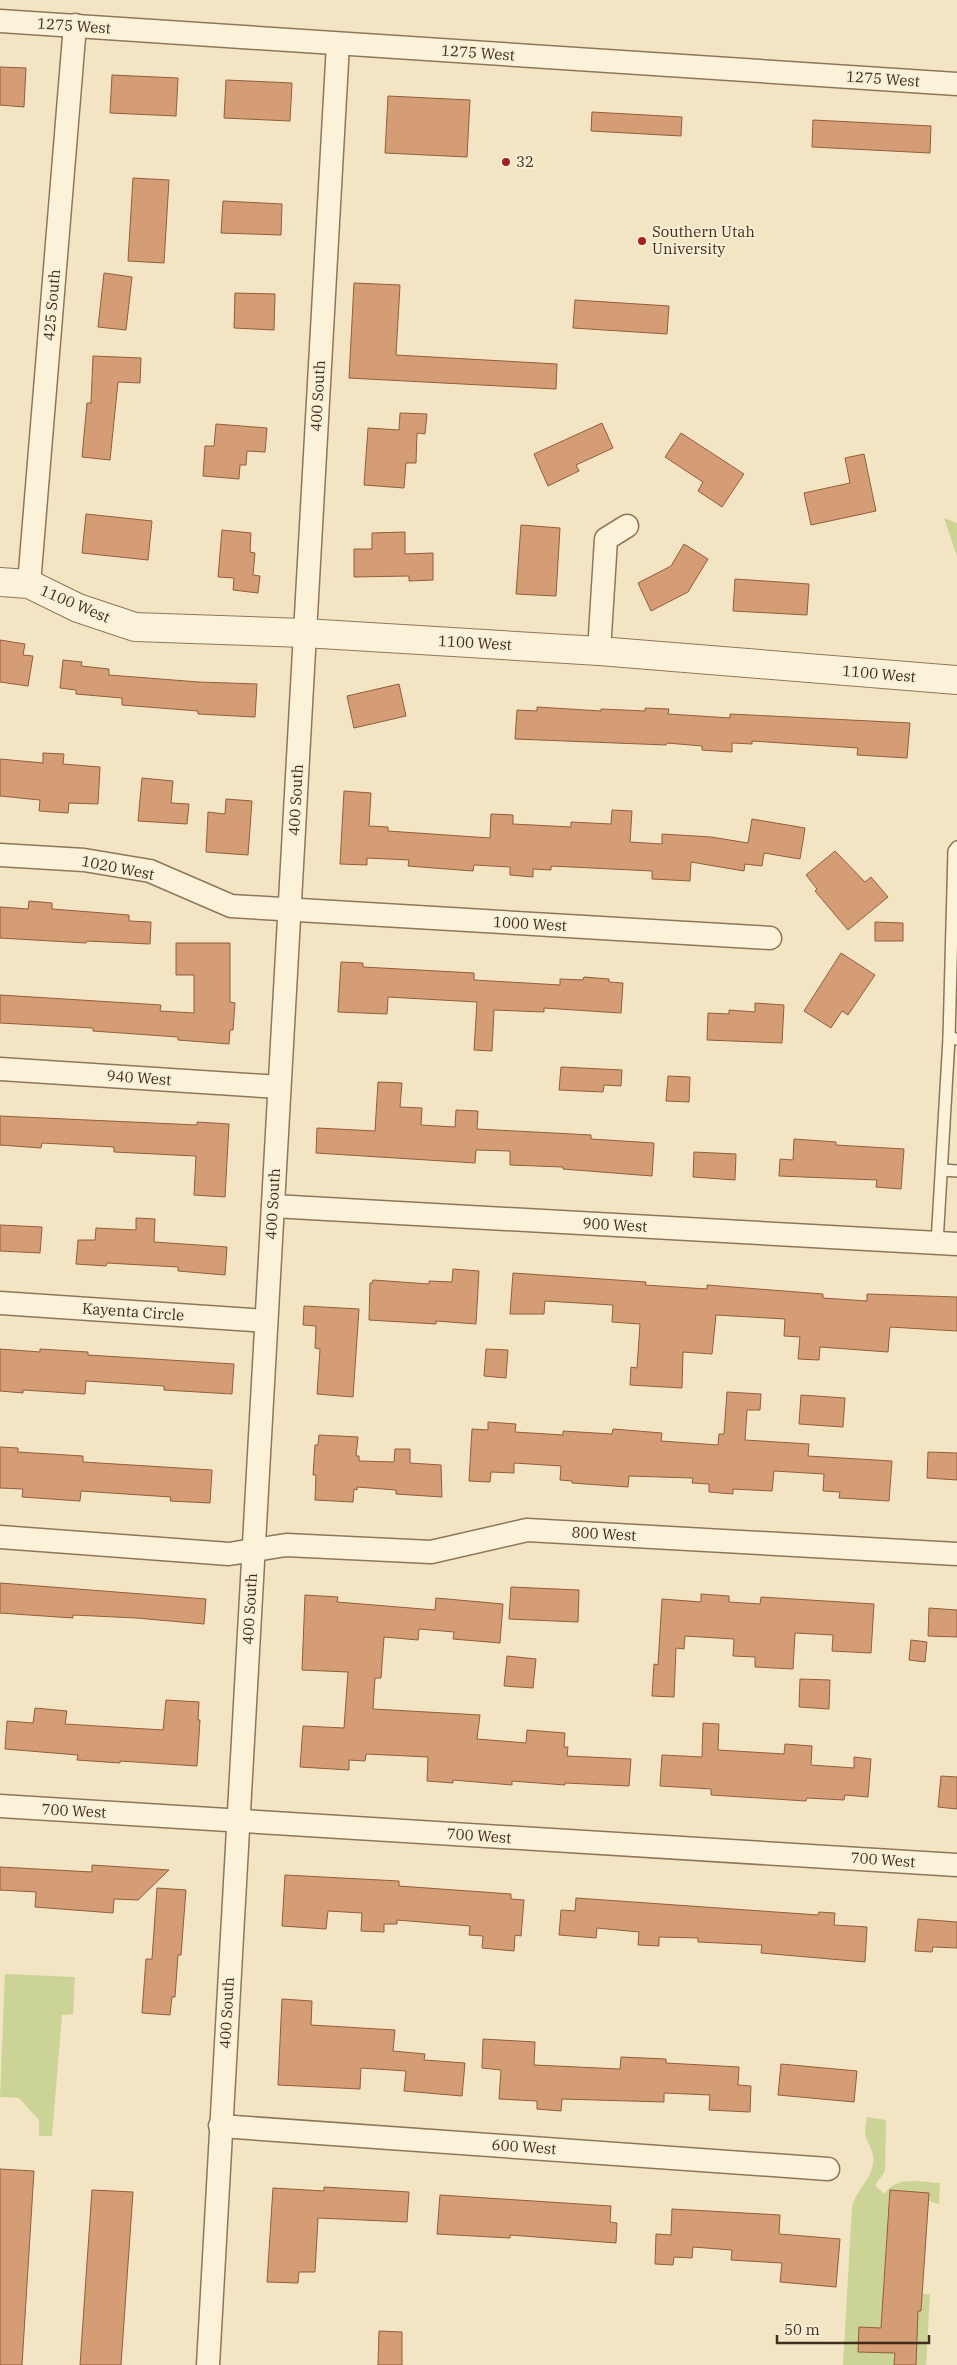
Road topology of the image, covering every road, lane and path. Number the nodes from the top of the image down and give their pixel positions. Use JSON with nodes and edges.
{"nodes":[{"id":1,"x":0,"y":21,"type":"edge"},
{"id":2,"x":75,"y":26,"type":"junction"},
{"id":3,"x":338,"y":44,"type":"junction"},
{"id":4,"x":957,"y":84,"type":"edge"},
{"id":5,"x":627,"y":526,"type":"dead end"},
{"id":6,"x":0,"y":582,"type":"edge"},
{"id":7,"x":29,"y":584,"type":"junction"},
{"id":8,"x":304,"y":633,"type":"junction"},
{"id":9,"x":599,"y":650,"type":"junction"},
{"id":10,"x":957,"y":680,"type":"edge"},
{"id":11,"x":957,"y":847,"type":"edge"},
{"id":12,"x":0,"y":855,"type":"edge"},
{"id":13,"x":290,"y":910,"type":"junction"},
{"id":14,"x":770,"y":938,"type":"dead end"},
{"id":15,"x":953,"y":1038,"type":"edge"},
{"id":16,"x":0,"y":1069,"type":"edge"},
{"id":17,"x":279,"y":1087,"type":"junction"},
{"id":18,"x":942,"y":1170,"type":"junction"},
{"id":19,"x":957,"y":1171,"type":"edge"},
{"id":20,"x":272,"y":1206,"type":"junction"},
{"id":21,"x":947,"y":1244,"type":"edge"},
{"id":22,"x":0,"y":1303,"type":"edge"},
{"id":23,"x":266,"y":1322,"type":"junction"},
{"id":24,"x":0,"y":1537,"type":"edge"},
{"id":25,"x":254,"y":1550,"type":"junction"},
{"id":26,"x":957,"y":1554,"type":"edge"},
{"id":27,"x":0,"y":1806,"type":"edge"},
{"id":28,"x":239,"y":1821,"type":"junction"},
{"id":29,"x":957,"y":1865,"type":"edge"},
{"id":30,"x":220,"y":2126,"type":"junction"},
{"id":31,"x":828,"y":2168,"type":"dead end"},
{"id":32,"x":208,"y":2365,"type":"edge"}],
"edges":[{"from":1,"to":2,"type":"street","name":"1275 West"},
{"from":2,"to":3,"type":"street","name":"1275 West"},
{"from":2,"to":7,"type":"street","name":"425 South"},
{"from":3,"to":4,"type":"street","name":"1275 West"},
{"from":3,"to":8,"type":"street","name":"400 South"},
{"from":5,"to":9,"type":"street"},
{"from":6,"to":7,"type":"street","name":"1100 West"},
{"from":7,"to":8,"type":"street","name":"1100 West"},
{"from":8,"to":9,"type":"street","name":"1100 West"},
{"from":8,"to":13,"type":"street","name":"400 South"},
{"from":9,"to":10,"type":"street","name":"1100 West"},
{"from":11,"to":15,"type":"lane"},
{"from":12,"to":13,"type":"street","name":"1020 West"},
{"from":13,"to":14,"type":"street","name":"1000 West"},
{"from":13,"to":17,"type":"street","name":"400 South"},
{"from":15,"to":18,"type":"lane"},
{"from":16,"to":17,"type":"street","name":"940 West"},
{"from":17,"to":20,"type":"street","name":"400 South"},
{"from":18,"to":19,"type":"lane"},
{"from":18,"to":21,"type":"lane"},
{"from":20,"to":21,"type":"street","name":"900 West"},
{"from":20,"to":23,"type":"street","name":"400 South"},
{"from":22,"to":23,"type":"street","name":"Kayenta Circle"},
{"from":23,"to":25,"type":"street","name":"400 South"},
{"from":24,"to":25,"type":"street"},
{"from":25,"to":26,"type":"street","name":"800 West"},
{"from":25,"to":28,"type":"street","name":"400 South"},
{"from":27,"to":28,"type":"street","name":"700 West"},
{"from":28,"to":29,"type":"street","name":"700 West"},
{"from":28,"to":30,"type":"street","name":"400 South"},
{"from":30,"to":31,"type":"street","name":"600 West"},
{"from":30,"to":32,"type":"street","name":"400 South"}]}
